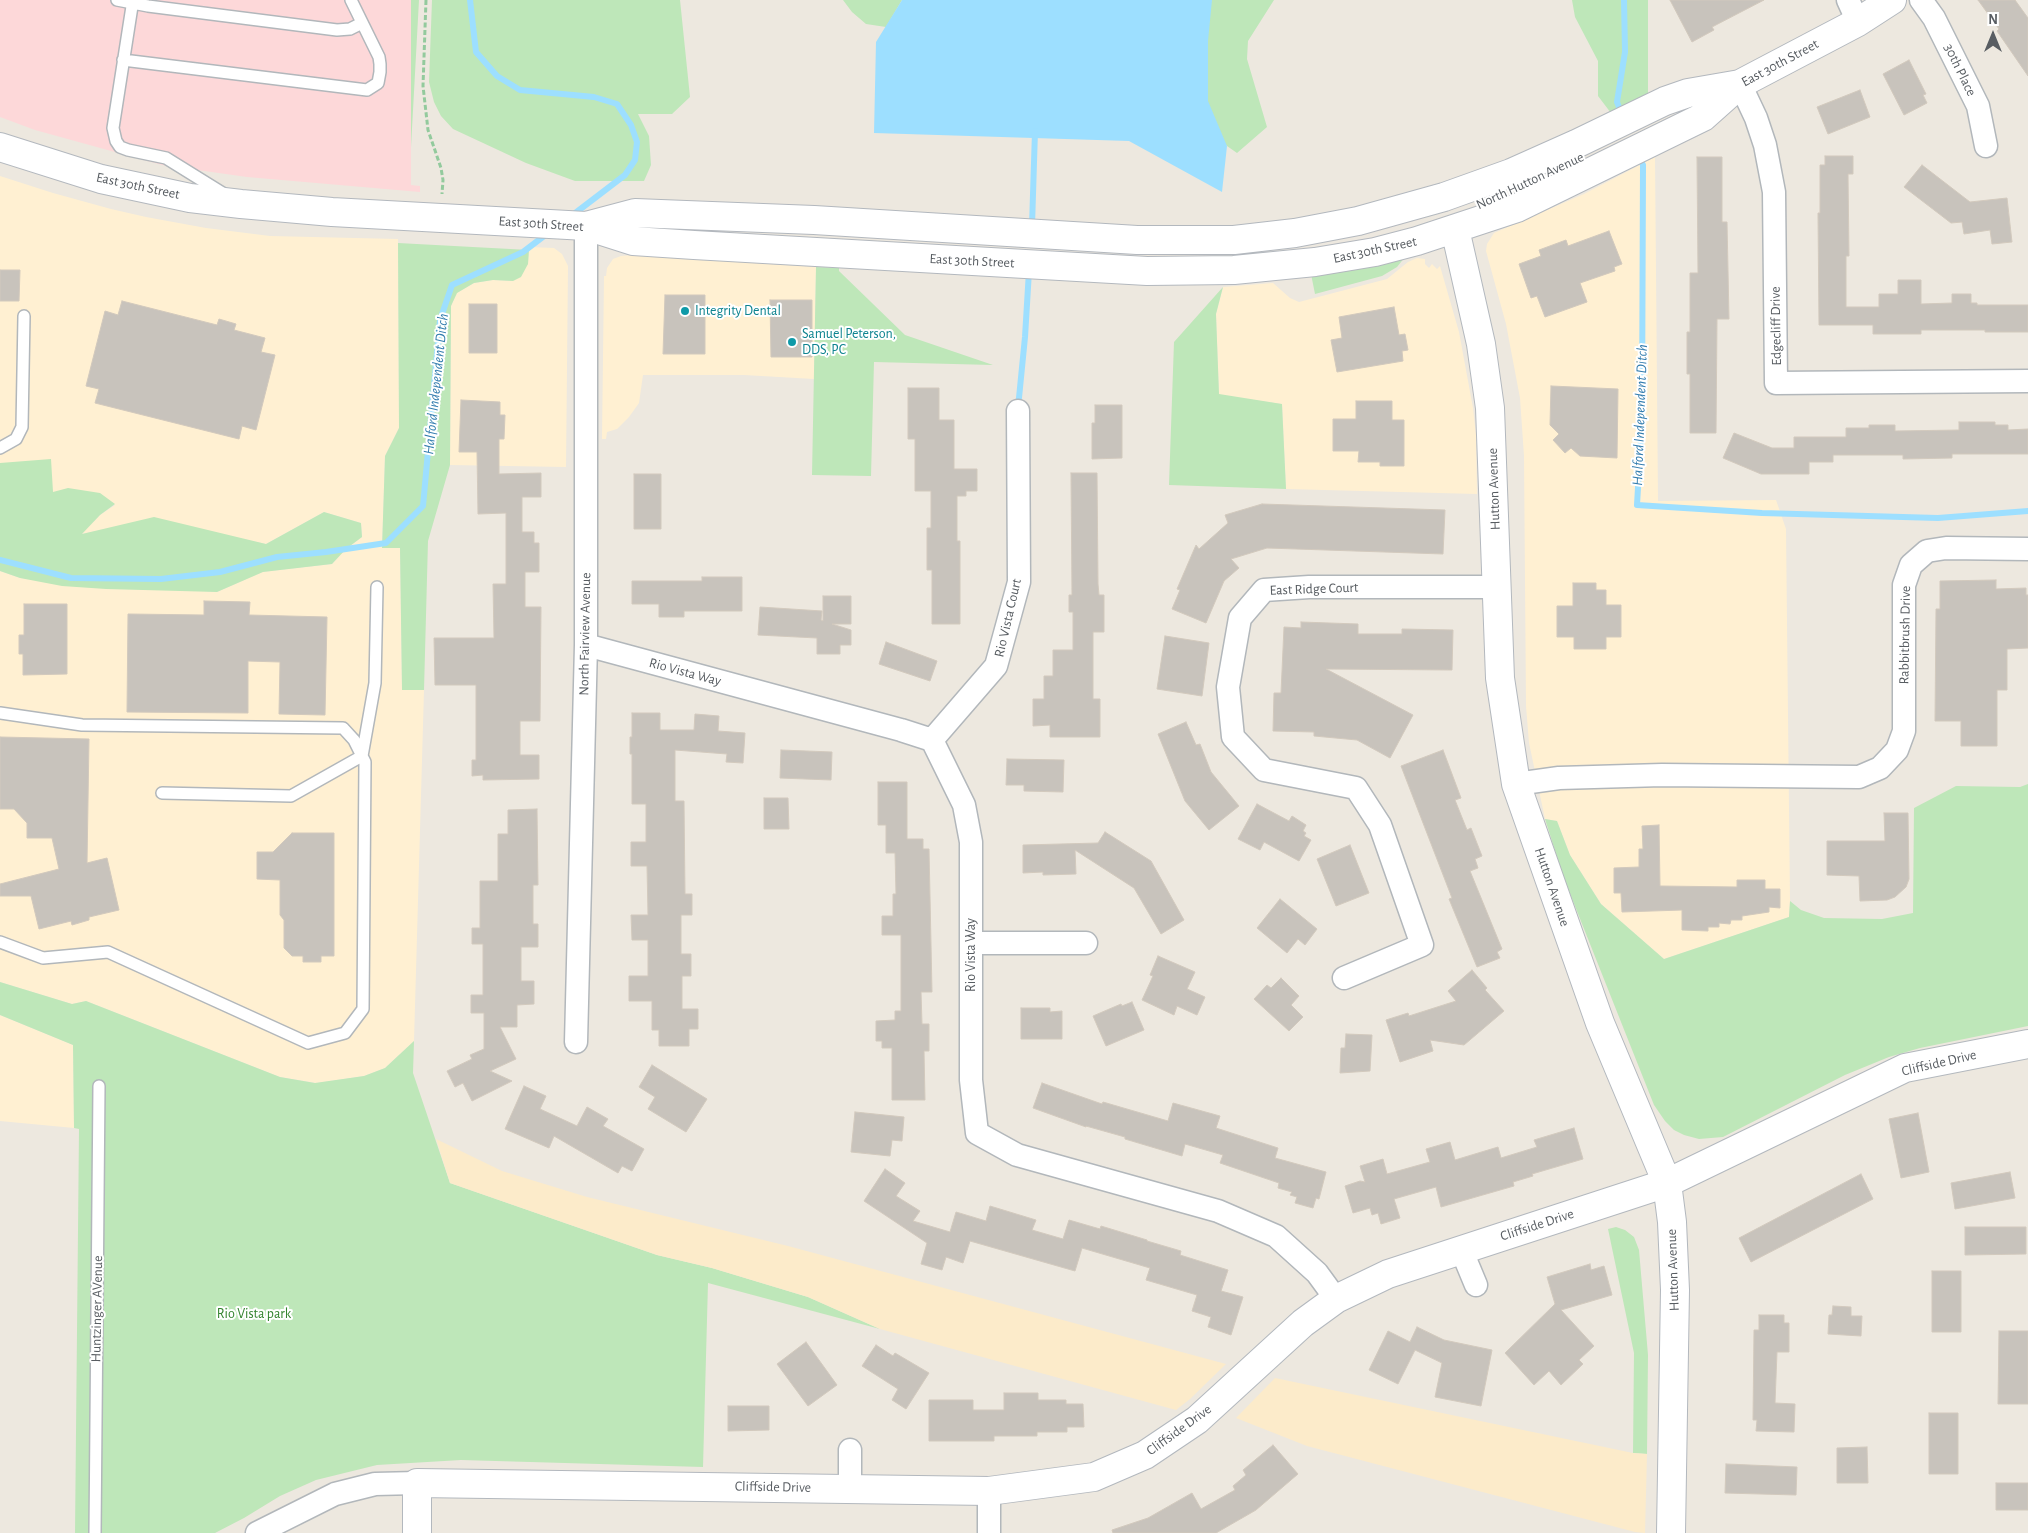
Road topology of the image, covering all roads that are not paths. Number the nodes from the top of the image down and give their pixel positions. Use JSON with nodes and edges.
{"nodes":[{"id":1,"x":116,"y":0,"type":"edge"},
{"id":2,"x":351,"y":0,"type":"edge"},
{"id":3,"x":1892,"y":0,"type":"edge"},
{"id":4,"x":1921,"y":0,"type":"edge"},
{"id":5,"x":132,"y":2,"type":"edge"},
{"id":6,"x":1853,"y":11,"type":"edge"},
{"id":7,"x":362,"y":23,"type":"junction"},
{"id":8,"x":123,"y":60,"type":"junction"},
{"id":9,"x":1740,"y":84,"type":"junction"},
{"id":10,"x":1624,"y":120,"type":"junction"},
{"id":11,"x":1986,"y":146,"type":"dead end"},
{"id":12,"x":0,"y":147,"type":"edge"},
{"id":13,"x":241,"y":204,"type":"junction"},
{"id":14,"x":1409,"y":208,"type":"junction"},
{"id":15,"x":586,"y":226,"type":"junction"},
{"id":16,"x":1455,"y":229,"type":"junction"},
{"id":17,"x":24,"y":316,"type":"dead end"},
{"id":18,"x":2028,"y":381,"type":"edge"},
{"id":19,"x":1018,"y":411,"type":"dead end"},
{"id":20,"x":0,"y":448,"type":"edge"},
{"id":21,"x":2028,"y":549,"type":"edge"},
{"id":22,"x":377,"y":587,"type":"dead end"},
{"id":23,"x":1496,"y":587,"type":"junction"},
{"id":24,"x":586,"y":645,"type":"junction"},
{"id":25,"x":0,"y":713,"type":"edge"},
{"id":26,"x":932,"y":740,"type":"junction"},
{"id":27,"x":362,"y":756,"type":"junction"},
{"id":28,"x":1516,"y":784,"type":"junction"},
{"id":29,"x":162,"y":793,"type":"dead end"},
{"id":30,"x":0,"y":942,"type":"edge"},
{"id":31,"x":972,"y":943,"type":"junction"},
{"id":32,"x":1086,"y":943,"type":"dead end"},
{"id":33,"x":1344,"y":978,"type":"dead end"},
{"id":34,"x":576,"y":1042,"type":"dead end"},
{"id":35,"x":2028,"y":1044,"type":"edge"},
{"id":36,"x":99,"y":1086,"type":"dead end"},
{"id":37,"x":1667,"y":1183,"type":"junction"},
{"id":38,"x":1461,"y":1249,"type":"junction"},
{"id":39,"x":1476,"y":1285,"type":"dead end"},
{"id":40,"x":1336,"y":1299,"type":"junction"},
{"id":41,"x":850,"y":1450,"type":"dead end"},
{"id":42,"x":417,"y":1483,"type":"junction"},
{"id":43,"x":850,"y":1488,"type":"junction"},
{"id":44,"x":989,"y":1491,"type":"junction"},
{"id":45,"x":94,"y":1533,"type":"edge"},
{"id":46,"x":257,"y":1533,"type":"edge"},
{"id":47,"x":417,"y":1533,"type":"edge"},
{"id":48,"x":989,"y":1533,"type":"edge"},
{"id":49,"x":1671,"y":1533,"type":"edge"}],
"edges":[{"from":1,"to":5,"type":"lane"},
{"from":2,"to":7,"type":"lane"},
{"from":3,"to":6,"type":"main road","name":"East 30th Street"},
{"from":4,"to":11,"type":"street","name":"30th Place"},
{"from":5,"to":7,"type":"lane"},
{"from":5,"to":8,"type":"lane"},
{"from":6,"to":9,"type":"main road","name":"East 30th Street"},
{"from":7,"to":8,"type":"lane"},
{"from":8,"to":13,"type":"lane"},
{"from":9,"to":10,"type":"main road"},
{"from":9,"to":16,"type":"main road","name":"East 30th Street"},
{"from":9,"to":18,"type":"street","name":"Edgecliff Drive"},
{"from":10,"to":14,"type":"main road"},
{"from":10,"to":16,"type":"main road","name":"North Hutton Avenue"},
{"from":12,"to":13,"type":"main road","name":"East 30th Street"},
{"from":13,"to":15,"type":"main road","name":"East 30th Street"},
{"from":14,"to":15,"type":"main road"},
{"from":14,"to":16,"type":"main road"},
{"from":15,"to":16,"type":"main road","name":"East 30th Street"},
{"from":15,"to":24,"type":"street","name":"North Fairview Avenue"},
{"from":16,"to":23,"type":"main road","name":"Hutton Avenue"},
{"from":17,"to":20,"type":"lane"},
{"from":19,"to":26,"type":"street","name":"Rio Vista Court"},
{"from":21,"to":28,"type":"street","name":"Rabbitbrush Drive"},
{"from":22,"to":27,"type":"lane"},
{"from":23,"to":28,"type":"main road","name":"Hutton Avenue"},
{"from":23,"to":33,"type":"street","name":"East Ridge Court"},
{"from":24,"to":26,"type":"street","name":"Rio Vista Way"},
{"from":24,"to":34,"type":"street","name":"North Fairview Avenue"},
{"from":25,"to":27,"type":"lane"},
{"from":26,"to":31,"type":"street","name":"Rio Vista Way"},
{"from":27,"to":29,"type":"lane"},
{"from":27,"to":30,"type":"lane"},
{"from":28,"to":37,"type":"main road","name":"Hutton Avenue"},
{"from":31,"to":32,"type":"street"},
{"from":31,"to":40,"type":"street","name":"Rio Vista Way"},
{"from":35,"to":37,"type":"main road","name":"Cliffside Drive"},
{"from":36,"to":45,"type":"lane","name":"Huntzinger AVenue"},
{"from":37,"to":38,"type":"main road","name":"Cliffside Drive"},
{"from":37,"to":49,"type":"main road","name":"Hutton Avenue"},
{"from":38,"to":39,"type":"street"},
{"from":38,"to":40,"type":"main road","name":"Cliffside Drive"},
{"from":40,"to":44,"type":"main road","name":"Cliffside Drive"},
{"from":41,"to":43,"type":"street"},
{"from":42,"to":43,"type":"main road","name":"Cliffside Drive"},
{"from":42,"to":46,"type":"street","name":"Cliffside Drive"},
{"from":42,"to":47,"type":"main road"},
{"from":43,"to":44,"type":"main road","name":"Cliffside Drive"},
{"from":44,"to":48,"type":"street"}]}
